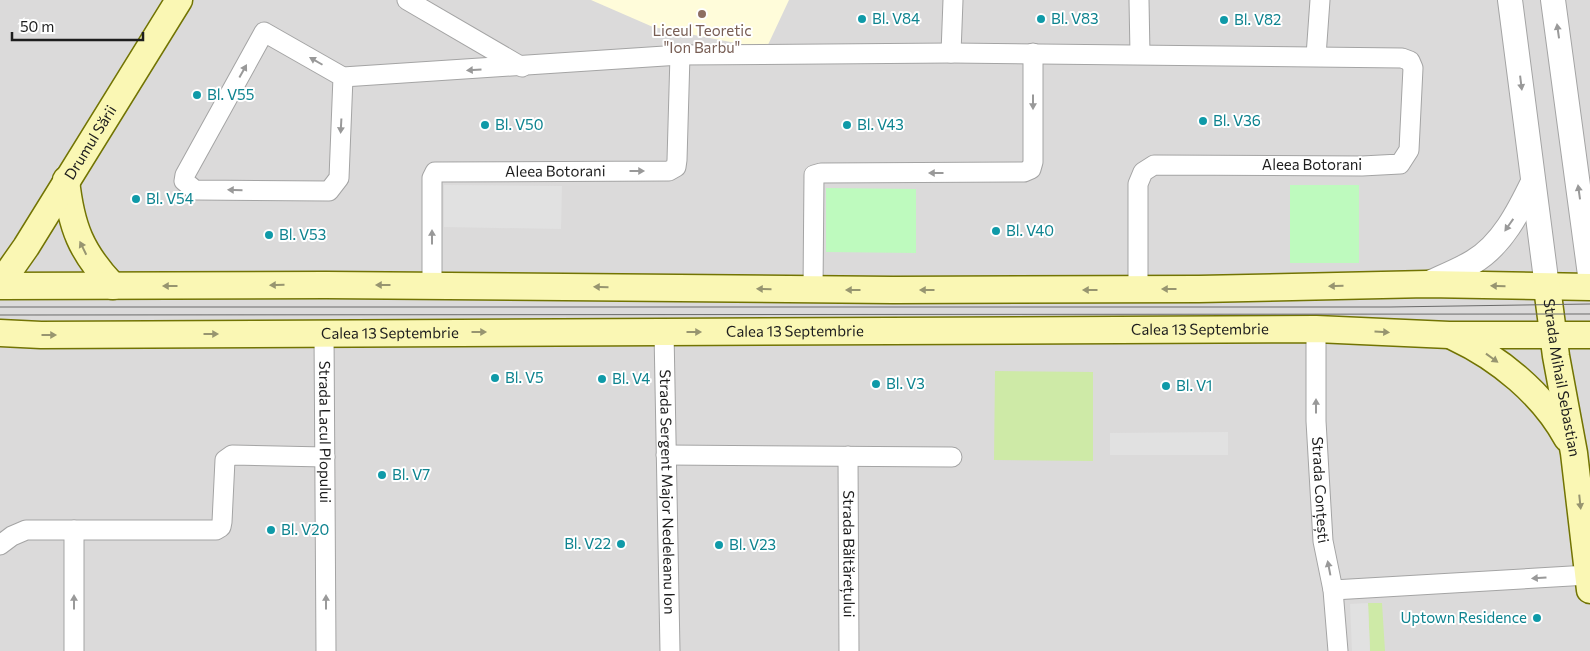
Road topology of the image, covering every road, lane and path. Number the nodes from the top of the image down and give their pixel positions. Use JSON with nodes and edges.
{"nodes":[{"id":1,"x":178,"y":0,"type":"edge"},
{"id":2,"x":407,"y":0,"type":"edge"},
{"id":3,"x":953,"y":0,"type":"edge"},
{"id":4,"x":1139,"y":0,"type":"edge"},
{"id":5,"x":1320,"y":0,"type":"edge"},
{"id":6,"x":1510,"y":0,"type":"edge"},
{"id":7,"x":1553,"y":0,"type":"edge"},
{"id":8,"x":951,"y":53,"type":"junction"},
{"id":9,"x":1033,"y":53,"type":"junction"},
{"id":10,"x":1140,"y":54,"type":"junction"},
{"id":11,"x":680,"y":55,"type":"junction"},
{"id":12,"x":1316,"y":56,"type":"junction"},
{"id":13,"x":522,"y":67,"type":"junction"},
{"id":14,"x":343,"y":77,"type":"junction"},
{"id":15,"x":66,"y":180,"type":"junction"},
{"id":16,"x":1533,"y":182,"type":"junction"},
{"id":17,"x":1590,"y":275,"type":"edge"},
{"id":18,"x":1427,"y":284,"type":"junction"},
{"id":19,"x":0,"y":285,"type":"edge"},
{"id":20,"x":113,"y":286,"type":"junction"},
{"id":21,"x":432,"y":286,"type":"junction"},
{"id":22,"x":1547,"y":287,"type":"junction"},
{"id":23,"x":1590,"y":287,"type":"edge"},
{"id":24,"x":1138,"y":289,"type":"junction"},
{"id":25,"x":812,"y":290,"type":"junction"},
{"id":26,"x":1316,"y":329,"type":"junction"},
{"id":27,"x":664,"y":332,"type":"junction"},
{"id":28,"x":0,"y":333,"type":"edge"},
{"id":29,"x":324,"y":333,"type":"junction"},
{"id":30,"x":1449,"y":335,"type":"junction"},
{"id":31,"x":1590,"y":335,"type":"edge"},
{"id":32,"x":1553,"y":336,"type":"junction"},
{"id":33,"x":1574,"y":453,"type":"junction"},
{"id":34,"x":666,"y":455,"type":"junction"},
{"id":35,"x":848,"y":456,"type":"junction"},
{"id":36,"x":325,"y":457,"type":"junction"},
{"id":37,"x":952,"y":457,"type":"dead end"},
{"id":38,"x":74,"y":530,"type":"junction"},
{"id":39,"x":6,"y":540,"type":"edge"},
{"id":40,"x":1589,"y":582,"type":"edge"},
{"id":41,"x":1333,"y":590,"type":"junction"},
{"id":42,"x":74,"y":651,"type":"edge"},
{"id":43,"x":326,"y":651,"type":"edge"},
{"id":44,"x":670,"y":651,"type":"edge"},
{"id":45,"x":849,"y":651,"type":"edge"},
{"id":46,"x":1338,"y":651,"type":"edge"}],
"edges":[{"from":1,"to":15,"type":"main road","name":"Drumul Sării"},
{"from":2,"to":13,"type":"street"},
{"from":3,"to":8,"type":"street"},
{"from":4,"to":10,"type":"street"},
{"from":5,"to":12,"type":"street"},
{"from":6,"to":16,"type":"street","name":"Strada Mihail Sebastian","one_way":true},
{"from":17,"to":7,"type":"street","one_way":true},
{"from":8,"to":9,"type":"street","name":"Aleea Botorani"},
{"from":8,"to":11,"type":"street","name":"Aleea Botorani"},
{"from":9,"to":10,"type":"street","name":"Aleea Botorani"},
{"from":9,"to":25,"type":"street","one_way":true},
{"from":10,"to":12,"type":"street","name":"Aleea Botorani"},
{"from":11,"to":13,"type":"street","name":"Aleea Botorani"},
{"from":21,"to":11,"type":"street","name":"Aleea Botorani","one_way":true},
{"from":12,"to":24,"type":"street","name":"Aleea Botorani"},
{"from":13,"to":14,"type":"street","name":"Aleea Botorani","one_way":true},
{"from":14,"to":14,"type":"street"},
{"from":15,"to":19,"type":"main road","name":"Drumul Sării"},
{"from":20,"to":15,"type":"main road","one_way":true},
{"from":16,"to":18,"type":"street","one_way":true},
{"from":16,"to":22,"type":"street","name":"Strada Mihail Sebastian"},
{"from":22,"to":18,"type":"main road","one_way":true},
{"from":18,"to":24,"type":"main road","one_way":true},
{"from":19,"to":20,"type":"main road"},
{"from":21,"to":20,"type":"main road","one_way":true},
{"from":25,"to":21,"type":"main road","one_way":true},
{"from":22,"to":23,"type":"main road"},
{"from":22,"to":32,"type":"main road","name":"Strada Mihail Sebastian"},
{"from":24,"to":25,"type":"main road","one_way":true},
{"from":27,"to":26,"type":"main road","name":"Calea 13 Septembrie","one_way":true},
{"from":26,"to":30,"type":"main road","name":"Calea 13 Septembrie","one_way":true},
{"from":41,"to":26,"type":"street","name":"Strada Conțești","one_way":true},
{"from":29,"to":27,"type":"main road","name":"Calea 13 Septembrie","one_way":true},
{"from":27,"to":34,"type":"street","name":"Strada Sergent Major Nedeleanu Ion"},
{"from":28,"to":29,"type":"main road","name":"Calea 13 Septembrie","one_way":true},
{"from":29,"to":36,"type":"street","name":"Strada Lacul Plopului"},
{"from":30,"to":32,"type":"main road","name":"Calea 13 Septembrie"},
{"from":30,"to":33,"type":"main road","one_way":true},
{"from":31,"to":32,"type":"main road","name":"Calea 13 Septembrie"},
{"from":32,"to":33,"type":"main road","name":"Strada Mihail Sebastian"},
{"from":33,"to":40,"type":"main road","name":"Strada Mihail Sebastian","one_way":true},
{"from":34,"to":35,"type":"street"},
{"from":34,"to":44,"type":"street","name":"Strada Sergent Major Nedeleanu Ion"},
{"from":35,"to":37,"type":"street"},
{"from":35,"to":45,"type":"street","name":"Strada Băltărețului"},
{"from":36,"to":38,"type":"street"},
{"from":43,"to":36,"type":"street","name":"Strada Lacul Plopului","one_way":true},
{"from":38,"to":39,"type":"street"},
{"from":42,"to":38,"type":"street","one_way":true},
{"from":40,"to":41,"type":"street","name":"Strada Mihail Sebastian","one_way":true},
{"from":41,"to":46,"type":"street","name":"Strada Conțești"}]}
